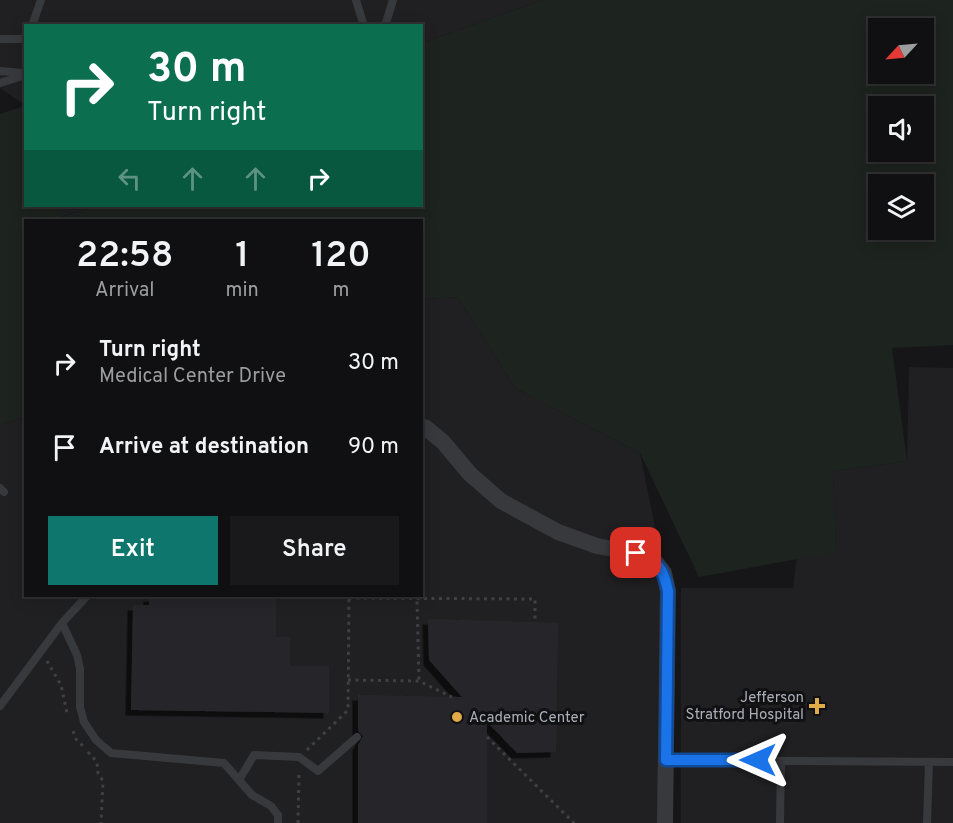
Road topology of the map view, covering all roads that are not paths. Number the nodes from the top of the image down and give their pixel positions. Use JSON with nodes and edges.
{"nodes":[{"id":1,"x":41,"y":0,"type":"edge"},
{"id":2,"x":356,"y":0,"type":"edge"},
{"id":3,"x":393,"y":0,"type":"edge"},
{"id":4,"x":33,"y":24,"type":"edge"},
{"id":5,"x":361,"y":24,"type":"edge"},
{"id":6,"x":386,"y":24,"type":"edge"},
{"id":7,"x":0,"y":39,"type":"edge"},
{"id":8,"x":24,"y":39,"type":"edge"},
{"id":9,"x":0,"y":71,"type":"edge"},
{"id":10,"x":24,"y":74,"type":"edge"},
{"id":11,"x":24,"y":75,"type":"edge"},
{"id":12,"x":0,"y":83,"type":"edge"},
{"id":13,"x":423,"y":427,"type":"edge"},
{"id":14,"x":86,"y":597,"type":"edge"},
{"id":15,"x":62,"y":623,"type":"junction"},
{"id":16,"x":0,"y":706,"type":"edge"},
{"id":17,"x":357,"y":737,"type":"dead end"},
{"id":18,"x":666,"y":760,"type":"junction"},
{"id":19,"x":781,"y":761,"type":"junction"},
{"id":20,"x":929,"y":762,"type":"junction"},
{"id":21,"x":953,"y":762,"type":"edge"},
{"id":22,"x":239,"y":780,"type":"junction"},
{"id":23,"x":278,"y":823,"type":"edge"},
{"id":24,"x":665,"y":823,"type":"edge"},
{"id":25,"x":780,"y":823,"type":"edge"},
{"id":26,"x":927,"y":823,"type":"edge"}],
"edges":[{"from":1,"to":4,"type":"lane"},
{"from":2,"to":5,"type":"lane"},
{"from":3,"to":6,"type":"lane"},
{"from":7,"to":8,"type":"lane"},
{"from":9,"to":10,"type":"lane"},
{"from":11,"to":12,"type":"lane"},
{"from":13,"to":18,"type":"street"},
{"from":14,"to":15,"type":"lane"},
{"from":15,"to":16,"type":"lane"},
{"from":15,"to":22,"type":"lane"},
{"from":17,"to":22,"type":"lane"},
{"from":18,"to":19,"type":"lane"},
{"from":18,"to":24,"type":"street"},
{"from":19,"to":20,"type":"lane"},
{"from":19,"to":25,"type":"lane"},
{"from":20,"to":21,"type":"lane"},
{"from":20,"to":26,"type":"lane"},
{"from":22,"to":23,"type":"lane"}]}
